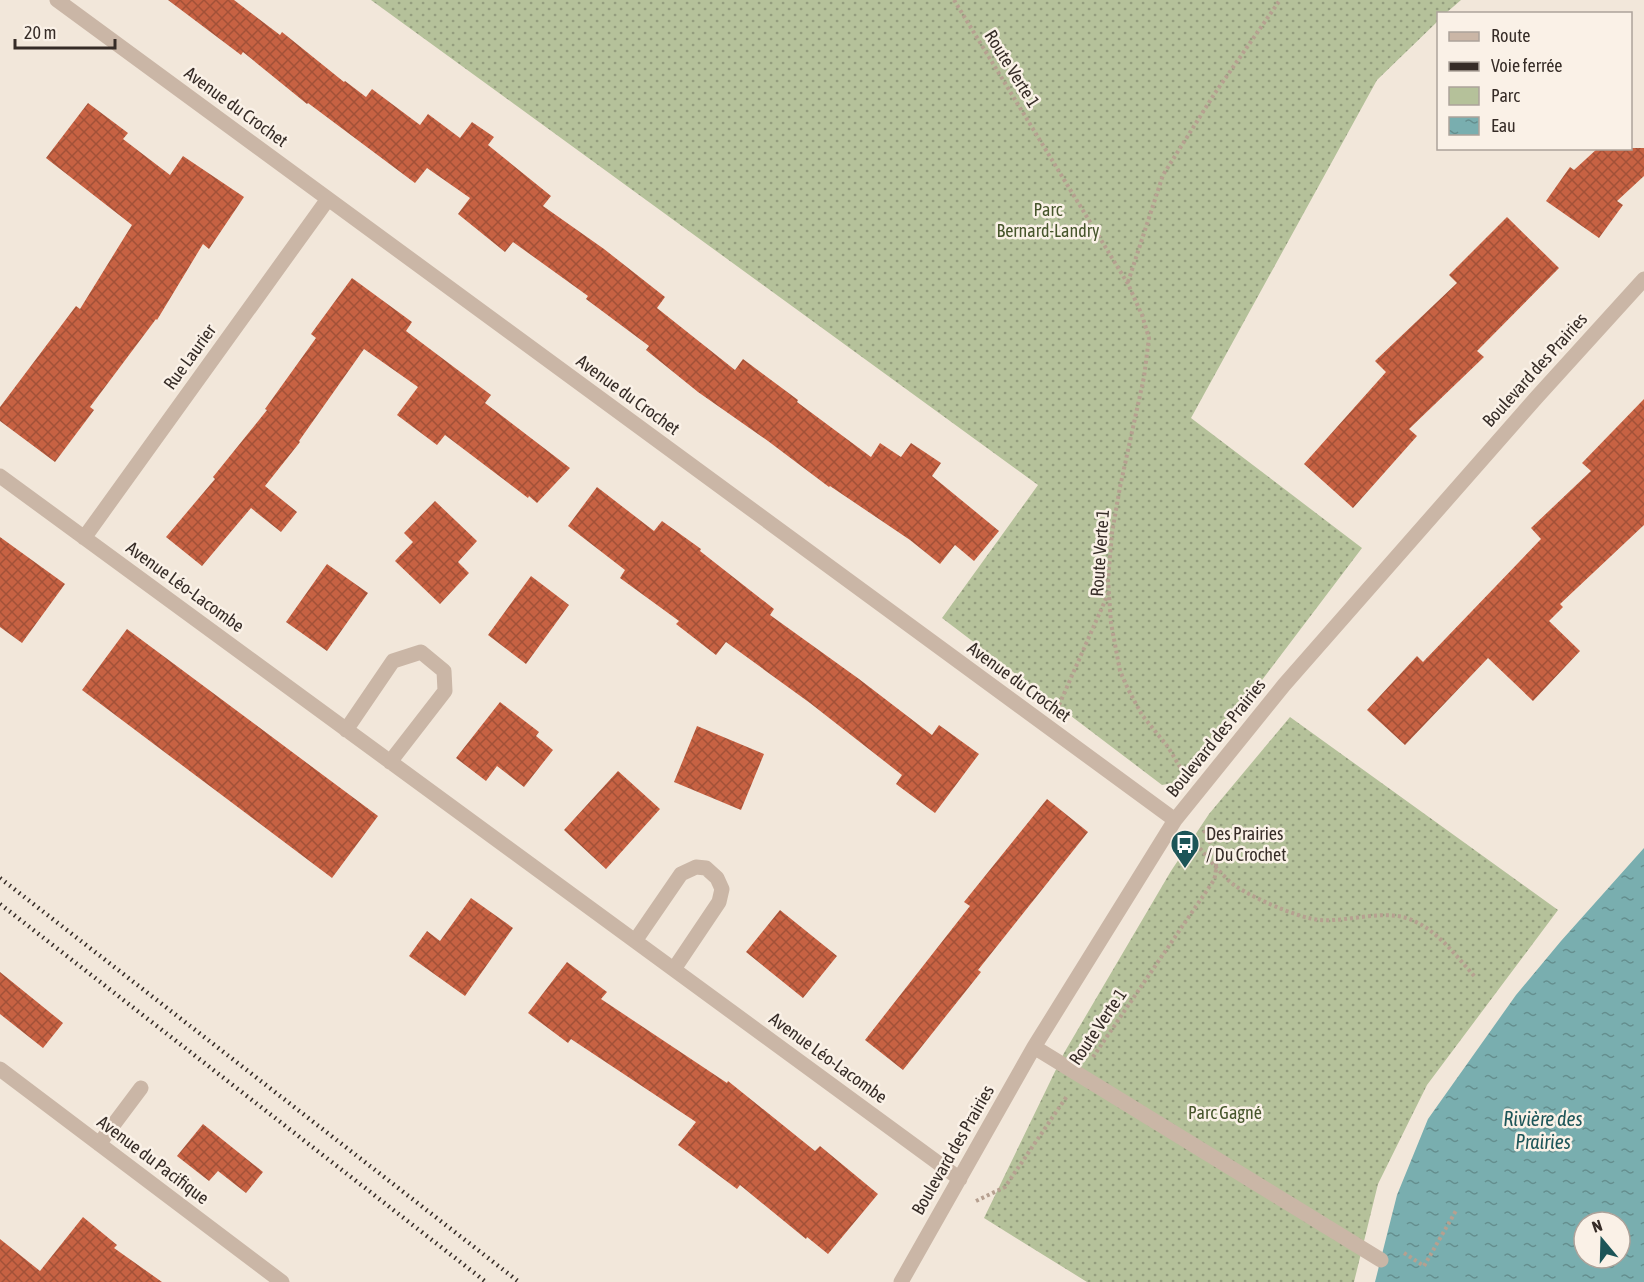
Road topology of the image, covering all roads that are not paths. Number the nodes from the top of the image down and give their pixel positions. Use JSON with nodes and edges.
{"nodes":[{"id":1,"x":57,"y":0,"type":"edge"},
{"id":2,"x":328,"y":199,"type":"junction"},
{"id":3,"x":1644,"y":279,"type":"edge"},
{"id":4,"x":0,"y":476,"type":"edge"},
{"id":5,"x":84,"y":538,"type":"junction"},
{"id":6,"x":346,"y":730,"type":"junction"},
{"id":7,"x":390,"y":762,"type":"junction"},
{"id":8,"x":1175,"y":820,"type":"junction"},
{"id":9,"x":635,"y":941,"type":"junction"},
{"id":10,"x":674,"y":969,"type":"junction"},
{"id":11,"x":1034,"y":1047,"type":"junction"},
{"id":12,"x":0,"y":1070,"type":"edge"},
{"id":13,"x":141,"y":1088,"type":"dead end"},
{"id":14,"x":99,"y":1144,"type":"junction"},
{"id":15,"x":960,"y":1179,"type":"junction"},
{"id":16,"x":1381,"y":1260,"type":"dead end"},
{"id":17,"x":282,"y":1282,"type":"edge"},
{"id":18,"x":901,"y":1282,"type":"edge"}],
"edges":[{"from":1,"to":2,"type":"street","name":"Avenue du Crochet"},
{"from":2,"to":5,"type":"street","name":"Rue Laurier"},
{"from":2,"to":8,"type":"street","name":"Avenue du Crochet"},
{"from":3,"to":8,"type":"street","name":"Boulevard des Prairies"},
{"from":4,"to":5,"type":"street","name":"Avenue Léo-Lacombe"},
{"from":5,"to":6,"type":"street","name":"Avenue Léo-Lacombe"},
{"from":6,"to":7,"type":"street","name":"Avenue Léo-Lacombe"},
{"from":6,"to":7,"type":"street"},
{"from":7,"to":9,"type":"street","name":"Avenue Léo-Lacombe"},
{"from":8,"to":11,"type":"street","name":"Boulevard des Prairies"},
{"from":9,"to":10,"type":"street","name":"Avenue Léo-Lacombe"},
{"from":9,"to":10,"type":"street"},
{"from":10,"to":15,"type":"street","name":"Avenue Léo-Lacombe"},
{"from":11,"to":15,"type":"street","name":"Boulevard des Prairies"},
{"from":11,"to":16,"type":"street"},
{"from":12,"to":14,"type":"street","name":"Avenue du Pacifique"},
{"from":13,"to":14,"type":"street"},
{"from":14,"to":17,"type":"street","name":"Avenue du Pacifique"},
{"from":15,"to":18,"type":"street","name":"Boulevard des Prairies"}]}
